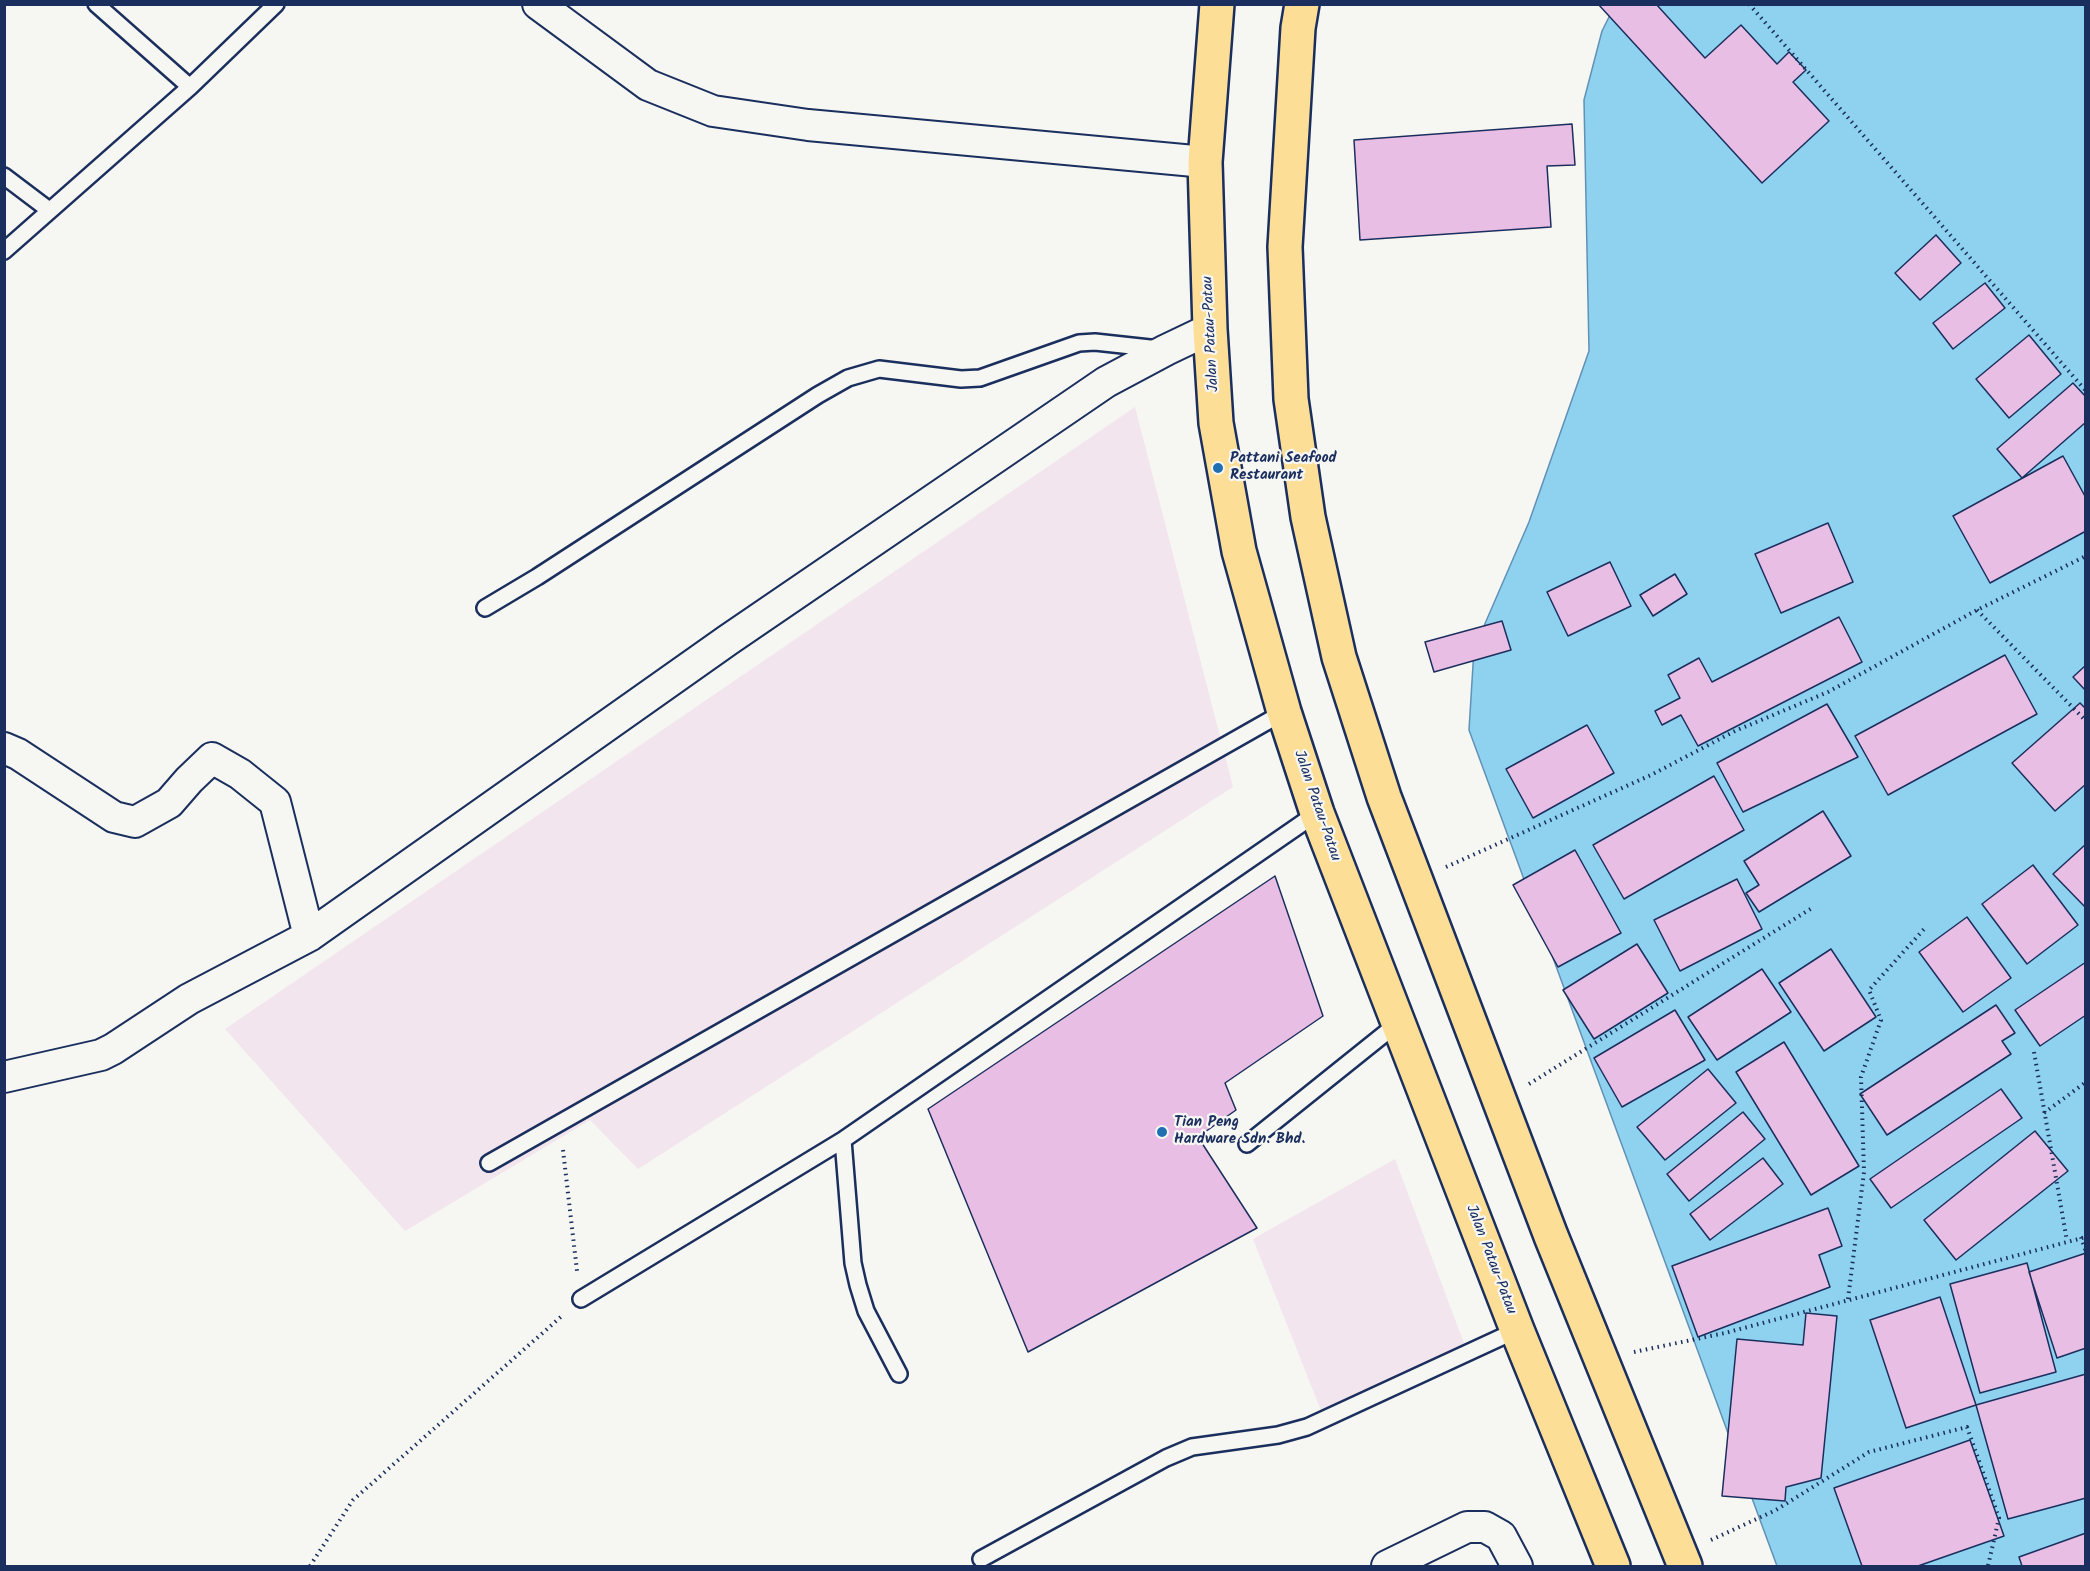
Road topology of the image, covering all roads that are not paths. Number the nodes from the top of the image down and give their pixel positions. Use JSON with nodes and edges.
{"nodes":[{"id":1,"x":96,"y":4,"type":"edge"},
{"id":2,"x":276,"y":4,"type":"edge"},
{"id":3,"x":538,"y":4,"type":"edge"},
{"id":4,"x":1217,"y":4,"type":"edge"},
{"id":5,"x":1302,"y":4,"type":"edge"},
{"id":6,"x":190,"y":87,"type":"junction"},
{"id":7,"x":1205,"y":162,"type":"junction"},
{"id":8,"x":4,"y":176,"type":"edge"},
{"id":9,"x":49,"y":210,"type":"junction"},
{"id":10,"x":4,"y":251,"type":"edge"},
{"id":11,"x":1210,"y":329,"type":"junction"},
{"id":12,"x":1166,"y":350,"type":"junction"},
{"id":13,"x":485,"y":608,"type":"dead end"},
{"id":14,"x":1284,"y":712,"type":"junction"},
{"id":15,"x":4,"y":748,"type":"edge"},
{"id":16,"x":1317,"y":813,"type":"junction"},
{"id":17,"x":309,"y":936,"type":"junction"},
{"id":18,"x":1398,"y":1023,"type":"junction"},
{"id":19,"x":4,"y":1077,"type":"edge"},
{"id":20,"x":843,"y":1140,"type":"junction"},
{"id":21,"x":1247,"y":1144,"type":"dead end"},
{"id":22,"x":489,"y":1163,"type":"dead end"},
{"id":23,"x":581,"y":1299,"type":"road end"},
{"id":24,"x":1517,"y":1330,"type":"junction"},
{"id":25,"x":899,"y":1374,"type":"dead end"},
{"id":26,"x":981,"y":1559,"type":"dead end"},
{"id":27,"x":1683,"y":1560,"type":"edge"},
{"id":28,"x":1387,"y":1566,"type":"edge"},
{"id":29,"x":1517,"y":1566,"type":"edge"},
{"id":30,"x":1613,"y":1566,"type":"edge"}],
"edges":[{"from":1,"to":6,"type":"lane"},
{"from":2,"to":6,"type":"lane"},
{"from":3,"to":7,"type":"street"},
{"from":4,"to":7,"type":"main road","name":"Jalan Patau-Patau"},
{"from":5,"to":27,"type":"main road"},
{"from":6,"to":9,"type":"lane"},
{"from":7,"to":11,"type":"main road","name":"Jalan Patau-Patau"},
{"from":8,"to":9,"type":"lane"},
{"from":9,"to":10,"type":"lane"},
{"from":11,"to":12,"type":"street"},
{"from":11,"to":14,"type":"main road","name":"Jalan Patau-Patau"},
{"from":12,"to":13,"type":"lane"},
{"from":12,"to":17,"type":"street"},
{"from":14,"to":16,"type":"main road","name":"Jalan Patau-Patau"},
{"from":14,"to":22,"type":"lane"},
{"from":15,"to":17,"type":"street"},
{"from":16,"to":18,"type":"main road","name":"Jalan Patau-Patau"},
{"from":16,"to":20,"type":"lane"},
{"from":17,"to":19,"type":"street"},
{"from":18,"to":21,"type":"lane"},
{"from":18,"to":24,"type":"main road","name":"Jalan Patau-Patau"},
{"from":20,"to":23,"type":"lane"},
{"from":20,"to":25,"type":"lane"},
{"from":24,"to":26,"type":"lane"},
{"from":24,"to":30,"type":"main road","name":"Jalan Patau-Patau"},
{"from":28,"to":29,"type":"street"}]}
